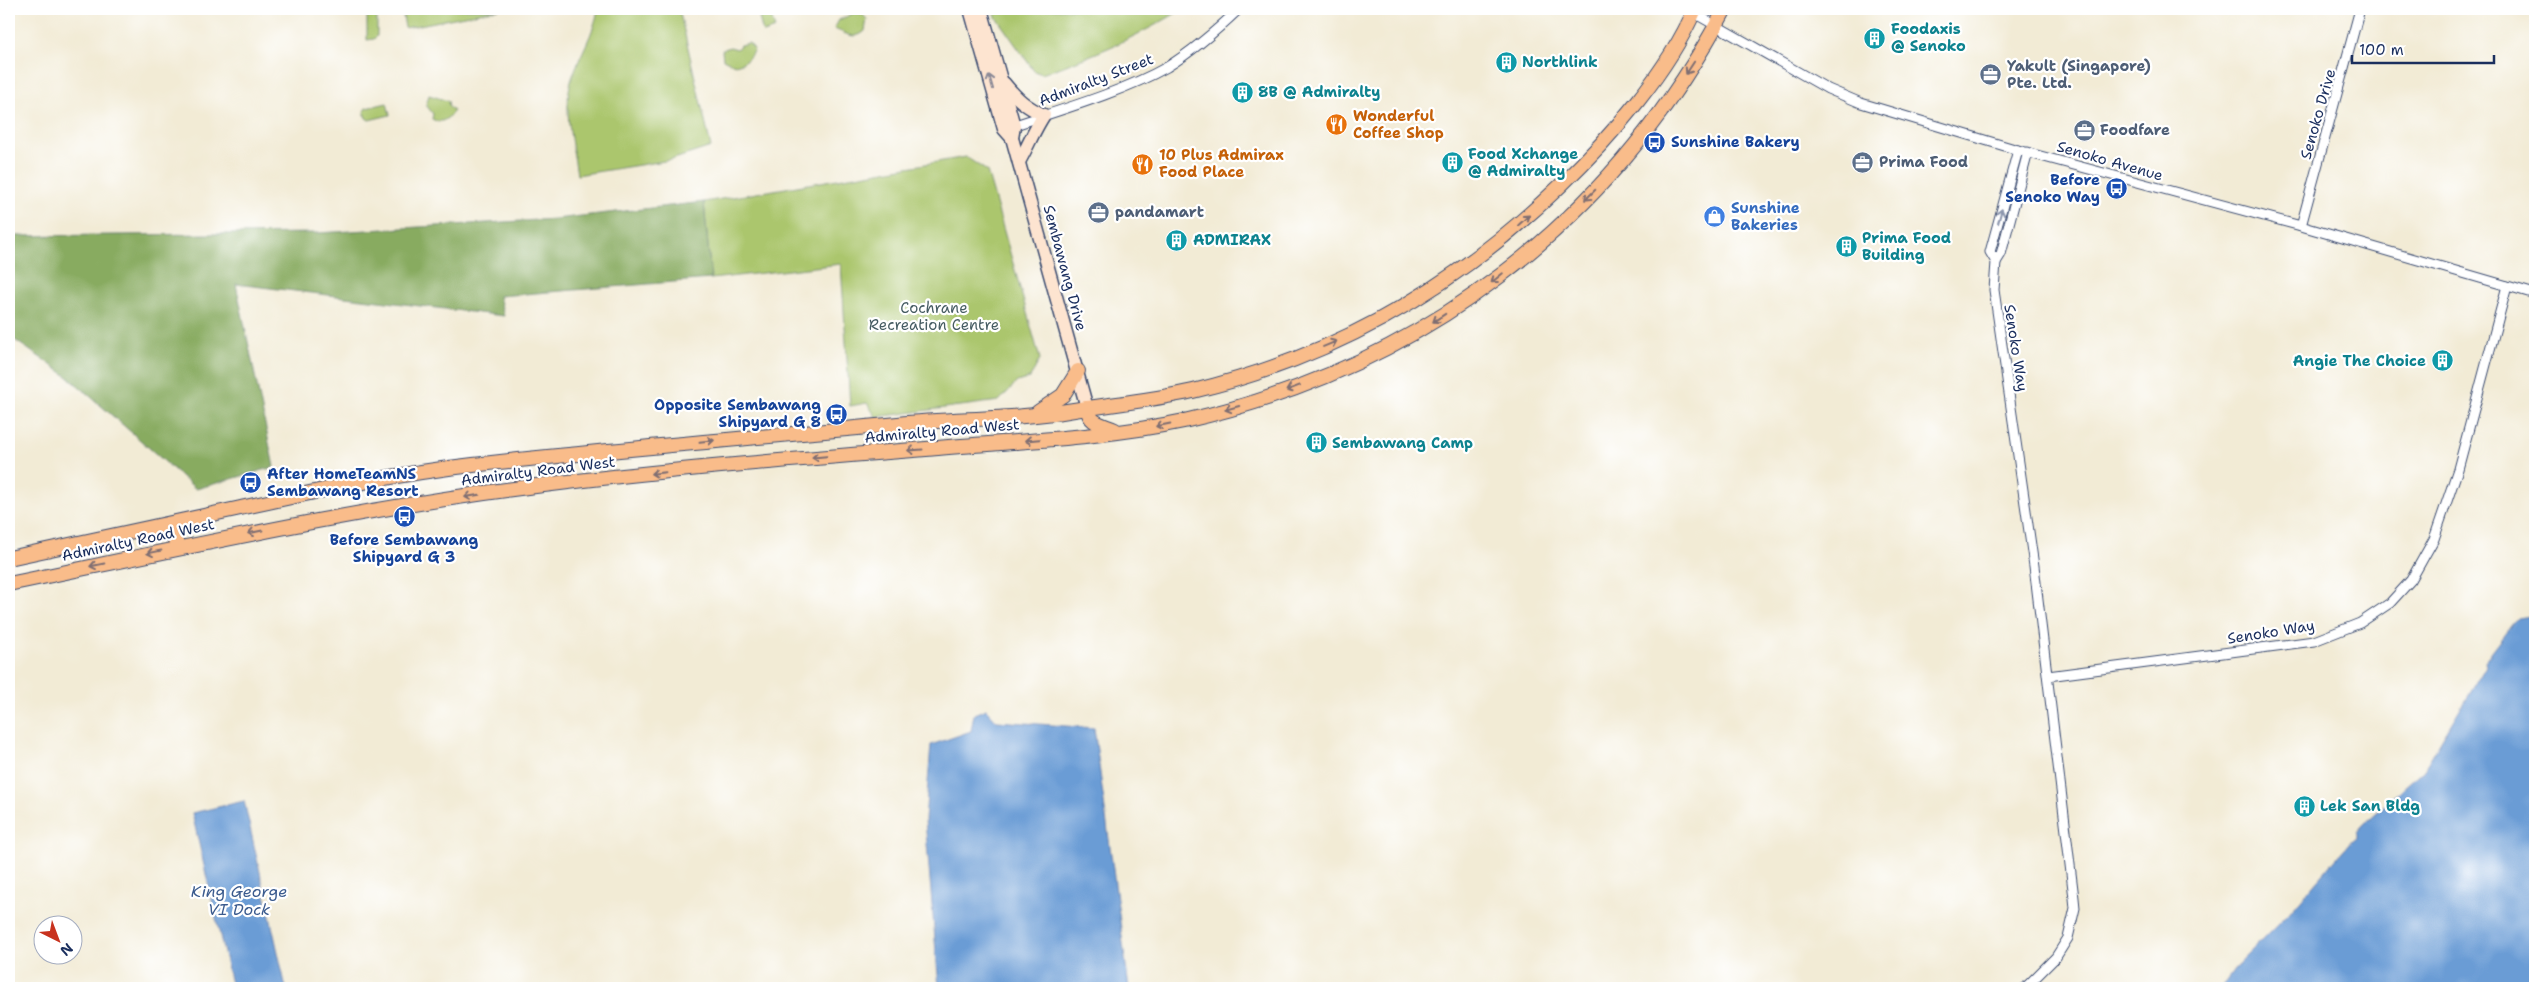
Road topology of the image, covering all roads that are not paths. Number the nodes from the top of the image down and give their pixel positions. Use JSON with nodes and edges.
{"nodes":[{"id":1,"x":970,"y":9,"type":"edge"},
{"id":2,"x":981,"y":9,"type":"edge"},
{"id":3,"x":1239,"y":9,"type":"edge"},
{"id":4,"x":1725,"y":9,"type":"edge"},
{"id":5,"x":2360,"y":9,"type":"edge"},
{"id":6,"x":1694,"y":11,"type":"edge"},
{"id":7,"x":1716,"y":26,"type":"junction"},
{"id":8,"x":1001,"y":80,"type":"junction"},
{"id":9,"x":1044,"y":115,"type":"junction"},
{"id":10,"x":1010,"y":131,"type":"junction"},
{"id":11,"x":2018,"y":150,"type":"junction"},
{"id":12,"x":2028,"y":152,"type":"junction"},
{"id":13,"x":1019,"y":162,"type":"junction"},
{"id":14,"x":2300,"y":226,"type":"junction"},
{"id":15,"x":1996,"y":262,"type":"junction"},
{"id":16,"x":2507,"y":286,"type":"junction"},
{"id":17,"x":2535,"y":294,"type":"edge"},
{"id":18,"x":1078,"y":371,"type":"junction"},
{"id":19,"x":1086,"y":408,"type":"junction"},
{"id":20,"x":1033,"y":415,"type":"junction"},
{"id":21,"x":1118,"y":431,"type":"junction"},
{"id":22,"x":138,"y":530,"type":"junction"},
{"id":23,"x":178,"y":547,"type":"junction"},
{"id":24,"x":9,"y":558,"type":"edge"},
{"id":25,"x":9,"y":584,"type":"edge"},
{"id":26,"x":2048,"y":676,"type":"junction"},
{"id":27,"x":2029,"y":987,"type":"edge"}],
"edges":[{"from":10,"to":1,"type":"main road","name":"Sembawang Drive","one_way":true},
{"from":2,"to":8,"type":"main road","name":"Sembawang Drive"},
{"from":3,"to":9,"type":"street","name":"Admiralty Street"},
{"from":4,"to":7,"type":"main road","name":"Admiralty Road West"},
{"from":5,"to":14,"type":"street","name":"Senoko Drive"},
{"from":6,"to":7,"type":"street","name":"Senoko Avenue"},
{"from":19,"to":6,"type":"main road","name":"Admiralty Road West","one_way":true},
{"from":7,"to":11,"type":"street","name":"Senoko Avenue"},
{"from":7,"to":21,"type":"main road","name":"Admiralty Road West","one_way":true},
{"from":8,"to":9,"type":"main road"},
{"from":8,"to":10,"type":"main road","name":"Sembawang Drive"},
{"from":9,"to":10,"type":"street","name":"Admiralty Street"},
{"from":9,"to":13,"type":"main road"},
{"from":10,"to":13,"type":"main road","name":"Sembawang Drive"},
{"from":11,"to":12,"type":"street","name":"Senoko Avenue"},
{"from":15,"to":11,"type":"street","name":"Senoko Way","one_way":true},
{"from":12,"to":14,"type":"street","name":"Senoko Avenue"},
{"from":12,"to":15,"type":"street","name":"Senoko Way"},
{"from":13,"to":18,"type":"main road","name":"Sembawang Drive"},
{"from":14,"to":16,"type":"street","name":"Senoko Avenue"},
{"from":15,"to":26,"type":"street","name":"Senoko Way"},
{"from":16,"to":17,"type":"street","name":"Senoko Avenue"},
{"from":16,"to":26,"type":"street","name":"Senoko Way"},
{"from":18,"to":19,"type":"main road","name":"Sembawang Drive"},
{"from":18,"to":20,"type":"main road"},
{"from":19,"to":20,"type":"main road","name":"Admiralty Road West"},
{"from":19,"to":21,"type":"main road"},
{"from":22,"to":20,"type":"main road","name":"Admiralty Road West","one_way":true},
{"from":21,"to":23,"type":"main road","name":"Admiralty Road West","one_way":true},
{"from":22,"to":23,"type":"main road"},
{"from":22,"to":24,"type":"main road","name":"Admiralty Road West"},
{"from":23,"to":25,"type":"main road","name":"Admiralty Road West","one_way":true},
{"from":26,"to":27,"type":"street","name":"Senoko Way"}]}
